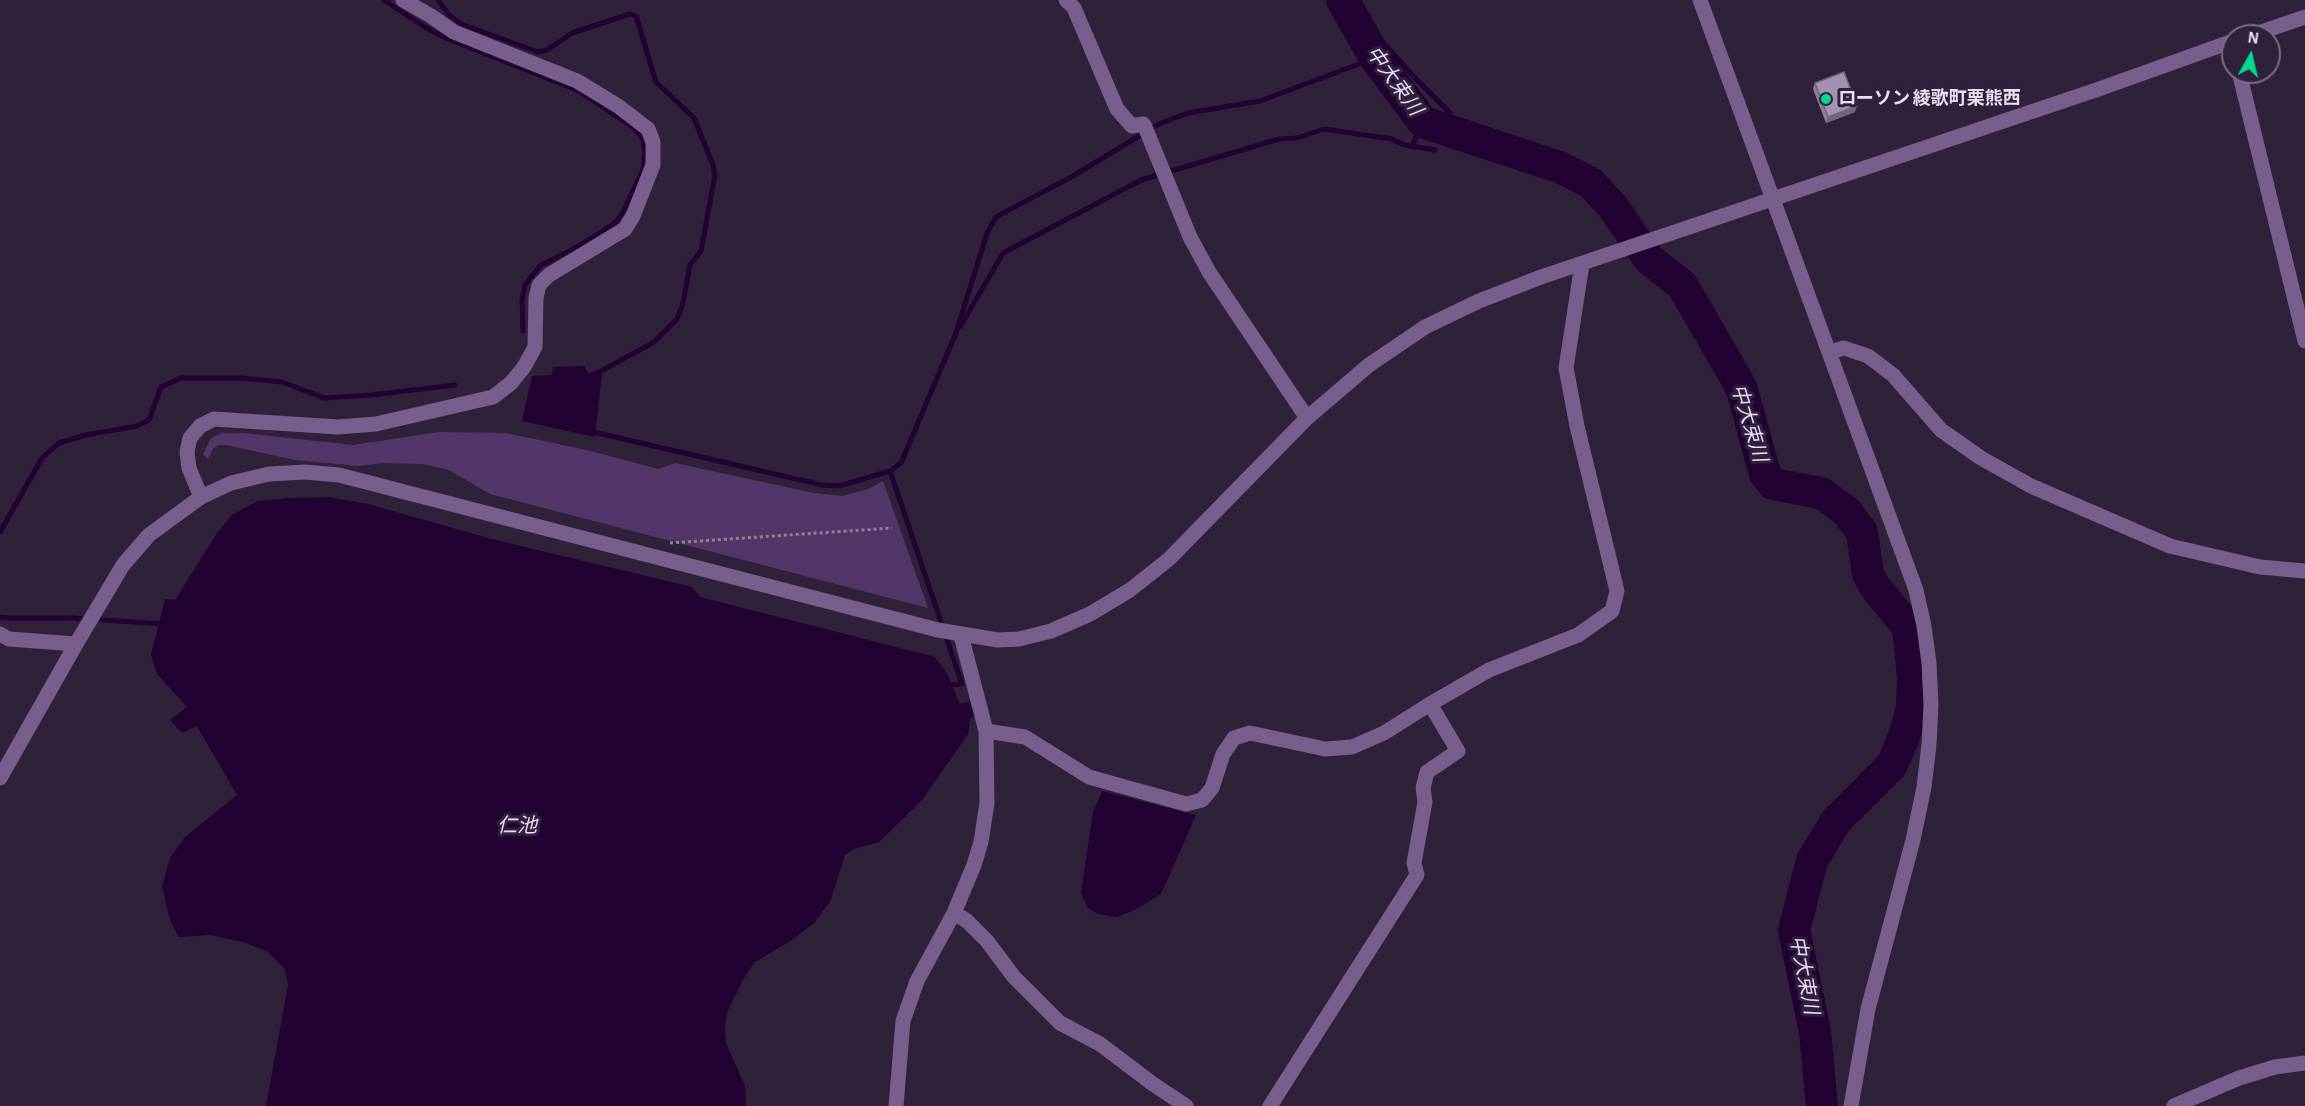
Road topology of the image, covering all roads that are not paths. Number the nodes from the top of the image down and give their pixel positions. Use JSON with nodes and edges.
{"nodes":[{"id":1,"x":403,"y":0,"type":"edge"},
{"id":2,"x":1066,"y":0,"type":"edge"},
{"id":3,"x":1700,"y":0,"type":"edge"},
{"id":4,"x":2305,"y":17,"type":"edge"},
{"id":5,"x":2281,"y":25,"type":"edge"},
{"id":6,"x":2221,"y":47,"type":"edge"},
{"id":7,"x":2242,"y":84,"type":"edge"},
{"id":8,"x":1774,"y":199,"type":"junction"},
{"id":9,"x":1582,"y":264,"type":"junction"},
{"id":10,"x":2305,"y":341,"type":"edge"},
{"id":11,"x":1830,"y":352,"type":"junction"},
{"id":12,"x":1307,"y":418,"type":"junction"},
{"id":13,"x":201,"y":497,"type":"junction"},
{"id":14,"x":2305,"y":571,"type":"edge"},
{"id":15,"x":950,"y":633,"type":"junction"},
{"id":16,"x":0,"y":634,"type":"edge"},
{"id":17,"x":79,"y":639,"type":"junction"},
{"id":18,"x":1430,"y":704,"type":"junction"},
{"id":19,"x":986,"y":731,"type":"junction"},
{"id":20,"x":0,"y":778,"type":"edge"},
{"id":21,"x":954,"y":913,"type":"junction"},
{"id":22,"x":2305,"y":1063,"type":"edge"},
{"id":23,"x":896,"y":1106,"type":"edge"},
{"id":24,"x":1186,"y":1106,"type":"edge"},
{"id":25,"x":1270,"y":1106,"type":"edge"},
{"id":26,"x":1851,"y":1106,"type":"edge"},
{"id":27,"x":2174,"y":1106,"type":"edge"}],
"edges":[{"from":1,"to":13,"type":"street"},
{"from":2,"to":12,"type":"street"},
{"from":3,"to":8,"type":"street"},
{"from":4,"to":5,"type":"street"},
{"from":6,"to":8,"type":"street"},
{"from":7,"to":10,"type":"street"},
{"from":8,"to":9,"type":"street"},
{"from":8,"to":11,"type":"street"},
{"from":9,"to":12,"type":"street"},
{"from":9,"to":18,"type":"street"},
{"from":11,"to":14,"type":"street"},
{"from":11,"to":26,"type":"street"},
{"from":12,"to":15,"type":"street"},
{"from":13,"to":15,"type":"street"},
{"from":13,"to":17,"type":"street"},
{"from":15,"to":19,"type":"street"},
{"from":16,"to":17,"type":"street"},
{"from":17,"to":20,"type":"street"},
{"from":18,"to":19,"type":"street"},
{"from":18,"to":25,"type":"street"},
{"from":19,"to":21,"type":"street"},
{"from":21,"to":23,"type":"street"},
{"from":21,"to":24,"type":"street"},
{"from":22,"to":27,"type":"street"}]}
